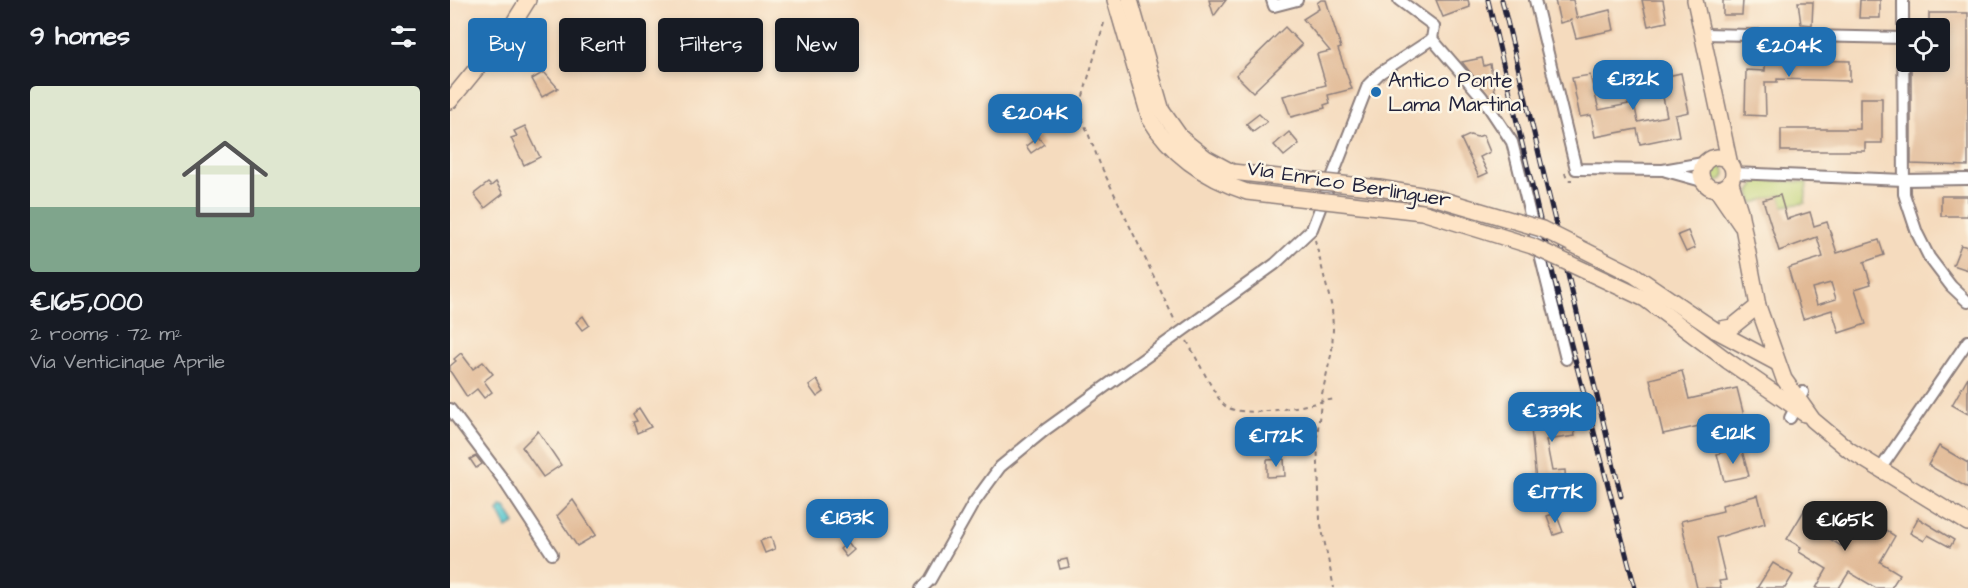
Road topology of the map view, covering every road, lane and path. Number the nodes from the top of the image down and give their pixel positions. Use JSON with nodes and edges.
{"nodes":[{"id":1,"x":528,"y":0,"type":"edge"},
{"id":2,"x":1115,"y":0,"type":"edge"},
{"id":3,"x":1130,"y":0,"type":"edge"},
{"id":4,"x":1297,"y":0,"type":"edge"},
{"id":5,"x":1399,"y":0,"type":"edge"},
{"id":6,"x":1535,"y":0,"type":"edge"},
{"id":7,"x":1695,"y":0,"type":"edge"},
{"id":8,"x":1903,"y":0,"type":"edge"},
{"id":9,"x":1273,"y":3,"type":"edge"},
{"id":10,"x":1903,"y":18,"type":"edge"},
{"id":11,"x":1104,"y":23,"type":"dead end"},
{"id":12,"x":1703,"y":34,"type":"junction"},
{"id":13,"x":1896,"y":38,"type":"edge"},
{"id":14,"x":1432,"y":39,"type":"junction"},
{"id":15,"x":1904,"y":72,"type":"edge"},
{"id":16,"x":450,"y":101,"type":"edge"},
{"id":17,"x":1156,"y":115,"type":"junction"},
{"id":18,"x":1720,"y":127,"type":"junction"},
{"id":19,"x":1706,"y":160,"type":"junction"},
{"id":20,"x":1564,"y":168,"type":"dead end"},
{"id":21,"x":1663,"y":170,"type":"junction"},
{"id":22,"x":1728,"y":177,"type":"junction"},
{"id":23,"x":1968,"y":179,"type":"edge"},
{"id":24,"x":1578,"y":180,"type":"dead end"},
{"id":25,"x":1904,"y":180,"type":"junction"},
{"id":26,"x":1702,"y":181,"type":"junction"},
{"id":27,"x":1312,"y":229,"type":"junction"},
{"id":28,"x":1968,"y":302,"type":"edge"},
{"id":29,"x":1758,"y":306,"type":"junction"},
{"id":30,"x":1181,"y":330,"type":"junction"},
{"id":31,"x":1715,"y":330,"type":"junction"},
{"id":32,"x":1968,"y":341,"type":"edge"},
{"id":33,"x":1566,"y":359,"type":"dead end"},
{"id":34,"x":1728,"y":361,"type":"junction"},
{"id":35,"x":1777,"y":363,"type":"junction"},
{"id":36,"x":1334,"y":399,"type":"dead end"},
{"id":37,"x":1321,"y":402,"type":"junction"},
{"id":38,"x":1797,"y":404,"type":"junction"},
{"id":39,"x":450,"y":409,"type":"edge"},
{"id":40,"x":1881,"y":468,"type":"junction"},
{"id":41,"x":1968,"y":523,"type":"edge"},
{"id":42,"x":552,"y":554,"type":"dead end"},
{"id":43,"x":922,"y":588,"type":"edge"},
{"id":44,"x":1334,"y":588,"type":"edge"}],
"edges":[{"from":1,"to":16,"type":"main road"},
{"from":2,"to":17,"type":"main road","name":"Via Enrico Berlinguer"},
{"from":3,"to":17,"type":"main road","name":"Via Enrico Berlinguer"},
{"from":4,"to":9,"type":"street"},
{"from":5,"to":14,"type":"street"},
{"from":6,"to":21,"type":"street"},
{"from":7,"to":12,"type":"main road"},
{"from":8,"to":10,"type":"street"},
{"from":11,"to":30,"type":"path"},
{"from":12,"to":13,"type":"street"},
{"from":12,"to":18,"type":"main road"},
{"from":14,"to":27,"type":"street"},
{"from":14,"to":33,"type":"street"},
{"from":15,"to":25,"type":"street"},
{"from":17,"to":31,"type":"main road","name":"Via Enrico Berlinguer","bridge":true},
{"from":17,"to":34,"type":"main road","name":"Via Enrico Berlinguer","bridge":true},
{"from":18,"to":19,"type":"main road"},
{"from":18,"to":22,"type":"main road"},
{"from":19,"to":21,"type":"street"},
{"from":19,"to":22,"type":"main road"},
{"from":19,"to":26,"type":"main road"},
{"from":20,"to":24,"type":"path"},
{"from":21,"to":26,"type":"street"},
{"from":22,"to":25,"type":"street"},
{"from":22,"to":26,"type":"main road"},
{"from":22,"to":29,"type":"main road"},
{"from":23,"to":25,"type":"street"},
{"from":25,"to":28,"type":"street"},
{"from":27,"to":30,"type":"street"},
{"from":27,"to":37,"type":"path"},
{"from":29,"to":31,"type":"main road"},
{"from":29,"to":35,"type":"main road"},
{"from":30,"to":37,"type":"path"},
{"from":30,"to":43,"type":"street"},
{"from":31,"to":35,"type":"main road","name":"Via Enrico Berlinguer"},
{"from":32,"to":40,"type":"street"},
{"from":34,"to":35,"type":"main road","name":"Via Enrico Berlinguer"},
{"from":34,"to":38,"type":"main road","name":"Via Enrico Berlinguer"},
{"from":35,"to":38,"type":"main road"},
{"from":36,"to":37,"type":"path"},
{"from":37,"to":44,"type":"path"},
{"from":38,"to":40,"type":"main road","name":"Via Enrico Berlinguer"},
{"from":39,"to":42,"type":"street"},
{"from":40,"to":41,"type":"main road","name":"Via Enrico Berlinguer"}]}
